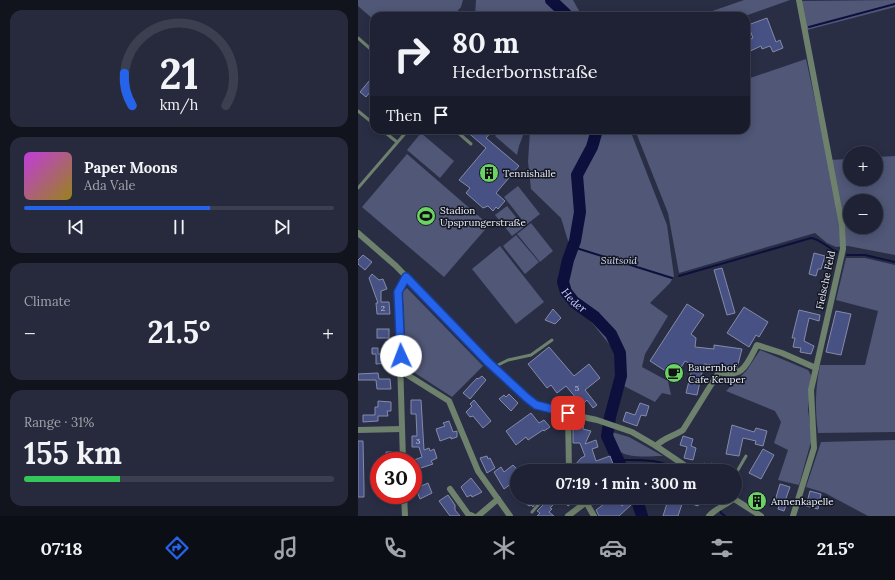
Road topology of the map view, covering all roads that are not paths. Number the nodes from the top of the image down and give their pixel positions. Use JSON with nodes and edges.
{"nodes":[{"id":1,"x":799,"y":0,"type":"edge"},
{"id":2,"x":358,"y":38,"type":"edge"},
{"id":3,"x":370,"y":48,"type":"edge"},
{"id":4,"x":358,"y":111,"type":"edge"},
{"id":5,"x":370,"y":121,"type":"edge"},
{"id":6,"x":387,"y":134,"type":"edge"},
{"id":7,"x":404,"y":134,"type":"edge"},
{"id":8,"x":460,"y":134,"type":"edge"},
{"id":9,"x":397,"y":142,"type":"junction"},
{"id":10,"x":471,"y":144,"type":"dead end"},
{"id":11,"x":358,"y":188,"type":"edge"},
{"id":12,"x":358,"y":233,"type":"edge"},
{"id":13,"x":406,"y":277,"type":"junction"},
{"id":14,"x":552,"y":340,"type":"dead end"},
{"id":15,"x":494,"y":367,"type":"junction"},
{"id":16,"x":816,"y":368,"type":"junction"},
{"id":17,"x":401,"y":370,"type":"junction"},
{"id":18,"x":568,"y":413,"type":"junction"},
{"id":19,"x":402,"y":429,"type":"junction"},
{"id":20,"x":358,"y":430,"type":"edge"},
{"id":21,"x":656,"y":446,"type":"junction"},
{"id":22,"x":403,"y":452,"type":"edge"},
{"id":23,"x":746,"y":456,"type":"dead end"},
{"id":24,"x":568,"y":464,"type":"edge"},
{"id":25,"x":683,"y":464,"type":"edge"},
{"id":26,"x":741,"y":464,"type":"edge"},
{"id":27,"x":450,"y":489,"type":"dead end"},
{"id":28,"x":498,"y":499,"type":"junction"},
{"id":29,"x":404,"y":504,"type":"edge"},
{"id":30,"x":539,"y":504,"type":"edge"},
{"id":31,"x":580,"y":504,"type":"edge"},
{"id":32,"x":586,"y":504,"type":"edge"},
{"id":33,"x":727,"y":504,"type":"edge"},
{"id":34,"x":742,"y":504,"type":"edge"},
{"id":35,"x":532,"y":512,"type":"dead end"},
{"id":36,"x":405,"y":516,"type":"edge"},
{"id":37,"x":473,"y":516,"type":"edge"},
{"id":38,"x":478,"y":516,"type":"edge"},
{"id":39,"x":510,"y":516,"type":"edge"},
{"id":40,"x":568,"y":516,"type":"edge"},
{"id":41,"x":594,"y":516,"type":"edge"},
{"id":42,"x":709,"y":516,"type":"edge"},
{"id":43,"x":761,"y":516,"type":"edge"},
{"id":44,"x":793,"y":516,"type":"edge"}],
"edges":[{"from":1,"to":16,"type":"street","name":"Fielsche Feld"},
{"from":2,"to":3,"type":"lane"},
{"from":4,"to":5,"type":"lane"},
{"from":6,"to":9,"type":"lane"},
{"from":7,"to":9,"type":"lane"},
{"from":8,"to":10,"type":"lane"},
{"from":9,"to":11,"type":"lane"},
{"from":12,"to":13,"type":"street"},
{"from":13,"to":15,"type":"street"},
{"from":13,"to":17,"type":"street"},
{"from":14,"to":15,"type":"lane"},
{"from":15,"to":18,"type":"street"},
{"from":16,"to":21,"type":"street"},
{"from":16,"to":44,"type":"street","name":"Fielsche Feld"},
{"from":17,"to":19,"type":"street"},
{"from":17,"to":28,"type":"street"},
{"from":18,"to":21,"type":"street"},
{"from":18,"to":24,"type":"street"},
{"from":19,"to":20,"type":"street"},
{"from":19,"to":22,"type":"street"},
{"from":21,"to":25,"type":"street"},
{"from":23,"to":26,"type":"lane"},
{"from":27,"to":37,"type":"street"},
{"from":28,"to":38,"type":"street"},
{"from":28,"to":39,"type":"street"},
{"from":29,"to":36,"type":"street"},
{"from":30,"to":35,"type":"lane"},
{"from":31,"to":40,"type":"street"},
{"from":32,"to":41,"type":"street"},
{"from":33,"to":42,"type":"street"},
{"from":34,"to":43,"type":"street"}]}
